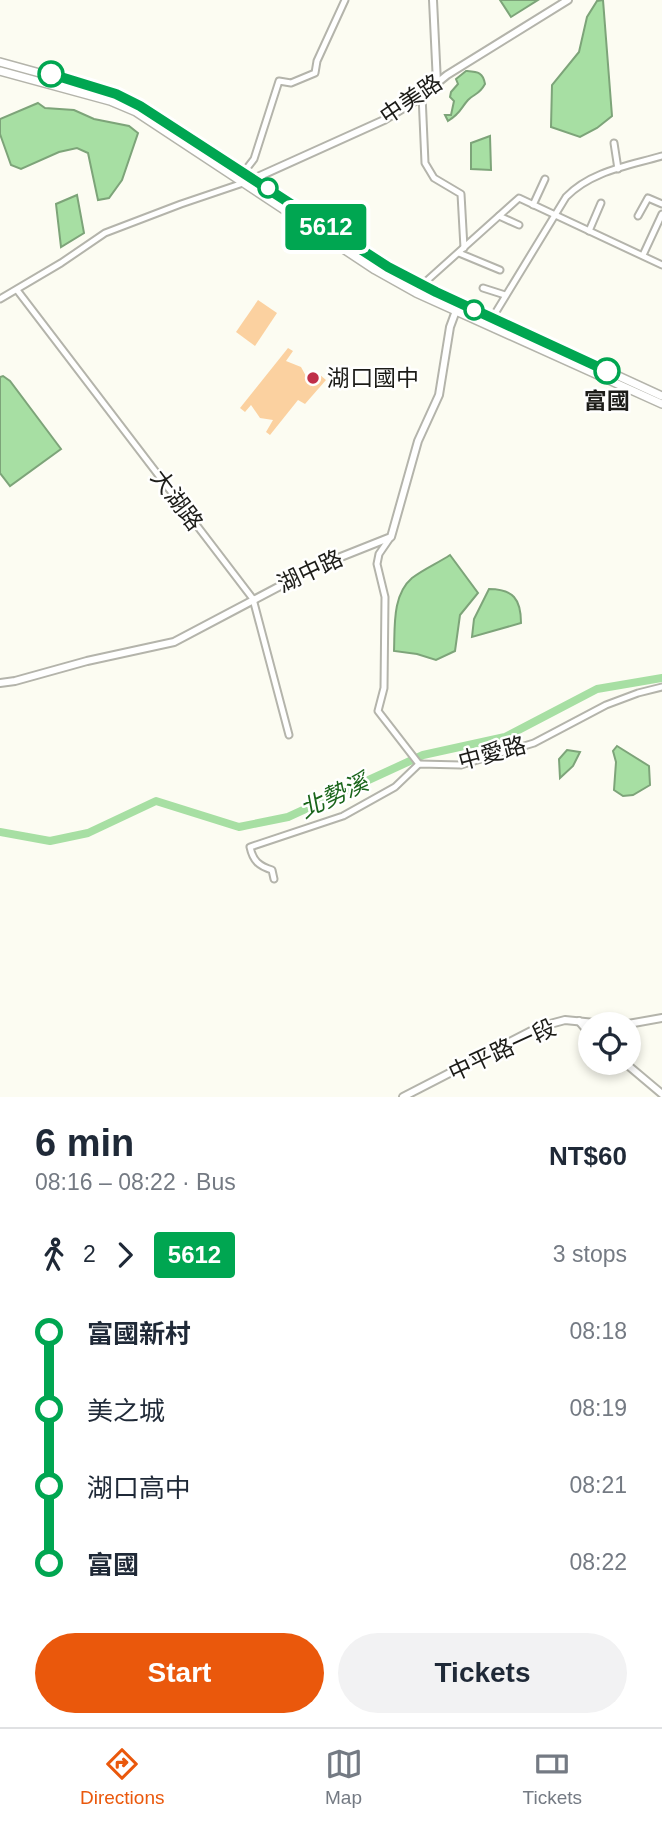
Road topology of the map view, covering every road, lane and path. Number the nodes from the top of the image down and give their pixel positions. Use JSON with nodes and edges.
{"nodes":[{"id":1,"x":345,"y":0,"type":"edge"},
{"id":2,"x":433,"y":0,"type":"edge"},
{"id":3,"x":568,"y":0,"type":"edge"},
{"id":4,"x":0,"y":62,"type":"edge"},
{"id":5,"x":0,"y":71,"type":"edge"},
{"id":6,"x":437,"y":83,"type":"junction"},
{"id":7,"x":422,"y":95,"type":"junction"},
{"id":8,"x":614,"y":143,"type":"dead end"},
{"id":9,"x":662,"y":156,"type":"edge"},
{"id":10,"x":618,"y":169,"type":"junction"},
{"id":11,"x":244,"y":172,"type":"junction"},
{"id":12,"x":545,"y":178,"type":"dead end"},
{"id":13,"x":250,"y":181,"type":"junction"},
{"id":14,"x":601,"y":203,"type":"dead end"},
{"id":15,"x":662,"y":204,"type":"edge"},
{"id":16,"x":533,"y":205,"type":"junction"},
{"id":17,"x":555,"y":215,"type":"junction"},
{"id":18,"x":662,"y":215,"type":"edge"},
{"id":19,"x":499,"y":216,"type":"junction"},
{"id":20,"x":638,"y":216,"type":"dead end"},
{"id":21,"x":519,"y":225,"type":"dead end"},
{"id":22,"x":589,"y":231,"type":"junction"},
{"id":23,"x":461,"y":250,"type":"junction"},
{"id":24,"x":643,"y":256,"type":"junction"},
{"id":25,"x":662,"y":265,"type":"edge"},
{"id":26,"x":500,"y":270,"type":"dead end"},
{"id":27,"x":422,"y":285,"type":"junction"},
{"id":28,"x":483,"y":288,"type":"dead end"},
{"id":29,"x":17,"y":290,"type":"junction"},
{"id":30,"x":505,"y":295,"type":"junction"},
{"id":31,"x":0,"y":299,"type":"edge"},
{"id":32,"x":458,"y":307,"type":"junction"},
{"id":33,"x":490,"y":322,"type":"junction"},
{"id":34,"x":662,"y":396,"type":"edge"},
{"id":35,"x":662,"y":404,"type":"edge"},
{"id":36,"x":391,"y":537,"type":"junction"},
{"id":37,"x":253,"y":599,"type":"junction"},
{"id":38,"x":0,"y":683,"type":"edge"},
{"id":39,"x":662,"y":687,"type":"edge"},
{"id":40,"x":289,"y":735,"type":"dead end"},
{"id":41,"x":419,"y":764,"type":"junction"},
{"id":42,"x":274,"y":879,"type":"dead end"},
{"id":43,"x":662,"y":1018,"type":"edge"},
{"id":44,"x":578,"y":1021,"type":"edge"},
{"id":45,"x":641,"y":1022,"type":"edge"},
{"id":46,"x":639,"y":1075,"type":"edge"},
{"id":47,"x":661,"y":1095,"type":"edge"},
{"id":48,"x":403,"y":1097,"type":"edge"}],
"edges":[{"from":1,"to":11,"type":"street"},
{"from":2,"to":6,"type":"street"},
{"from":3,"to":6,"type":"street","name":"中美路"},
{"from":4,"to":11,"type":"main road"},
{"from":5,"to":13,"type":"main road"},
{"from":6,"to":7,"type":"street","name":"中美路"},
{"from":7,"to":13,"type":"street","name":"中美路"},
{"from":7,"to":23,"type":"street"},
{"from":8,"to":10,"type":"street"},
{"from":9,"to":10,"type":"street"},
{"from":10,"to":17,"type":"street"},
{"from":11,"to":13,"type":"main road"},
{"from":12,"to":16,"type":"street"},
{"from":13,"to":27,"type":"main road"},
{"from":13,"to":29,"type":"street"},
{"from":13,"to":32,"type":"main road"},
{"from":14,"to":22,"type":"street"},
{"from":15,"to":20,"type":"street"},
{"from":16,"to":17,"type":"street"},
{"from":16,"to":19,"type":"street"},
{"from":17,"to":22,"type":"street"},
{"from":17,"to":30,"type":"street"},
{"from":18,"to":24,"type":"street"},
{"from":19,"to":21,"type":"street"},
{"from":19,"to":23,"type":"street"},
{"from":22,"to":24,"type":"street"},
{"from":23,"to":26,"type":"street"},
{"from":23,"to":27,"type":"street"},
{"from":24,"to":25,"type":"street"},
{"from":27,"to":32,"type":"main road"},
{"from":28,"to":30,"type":"street"},
{"from":29,"to":31,"type":"street"},
{"from":29,"to":37,"type":"street","name":"大湖路"},
{"from":30,"to":33,"type":"street"},
{"from":32,"to":33,"type":"main road"},
{"from":32,"to":36,"type":"street"},
{"from":33,"to":34,"type":"main road"},
{"from":33,"to":35,"type":"main road"},
{"from":36,"to":37,"type":"street","name":"湖中路"},
{"from":36,"to":41,"type":"street"},
{"from":37,"to":38,"type":"street","name":"湖中路"},
{"from":37,"to":40,"type":"street","name":"大湖路"},
{"from":39,"to":41,"type":"street","name":"中愛路"},
{"from":41,"to":42,"type":"street"},
{"from":43,"to":45,"type":"street"},
{"from":44,"to":48,"type":"street","name":"中平路一段"},
{"from":46,"to":47,"type":"street"}]}
